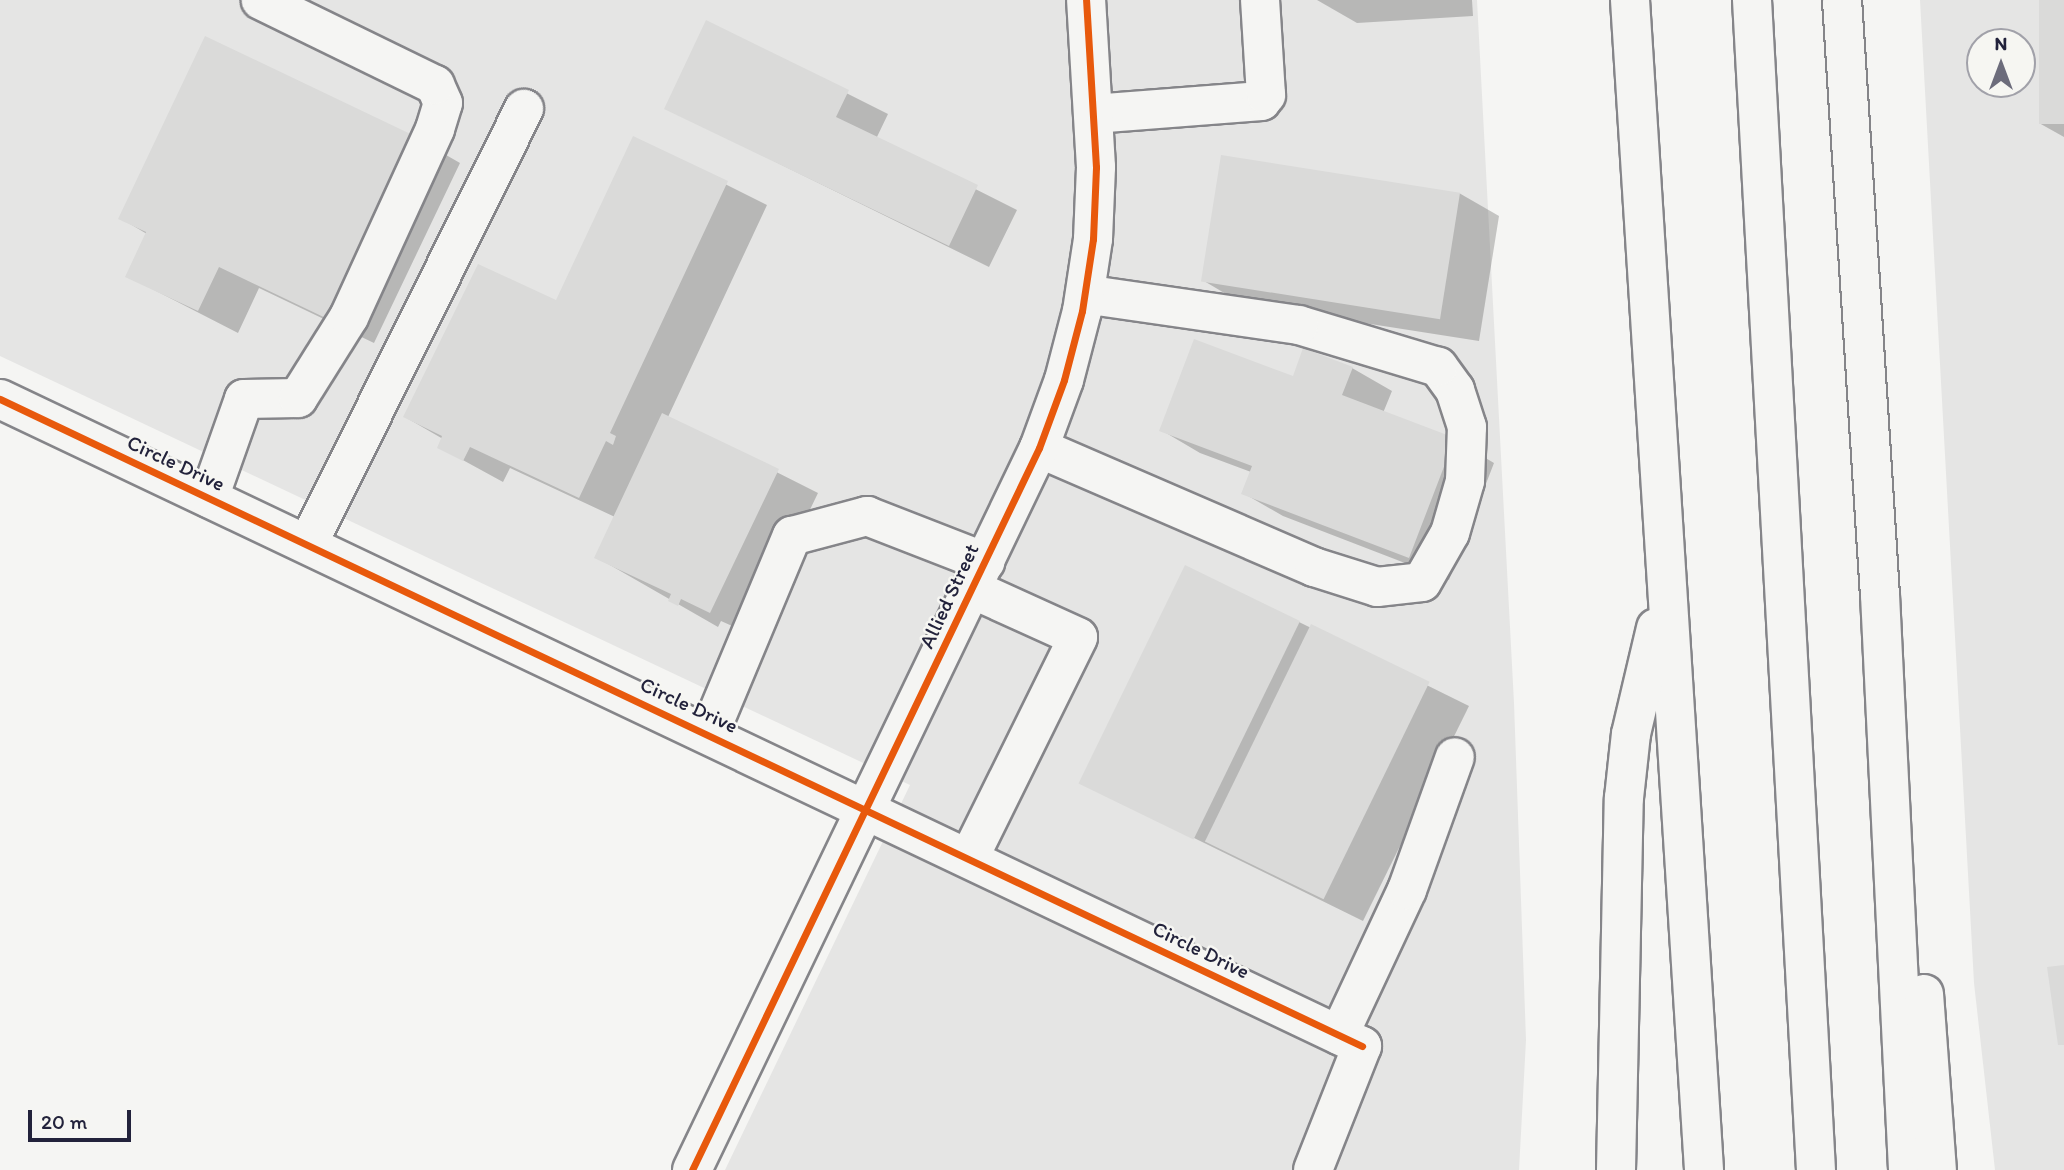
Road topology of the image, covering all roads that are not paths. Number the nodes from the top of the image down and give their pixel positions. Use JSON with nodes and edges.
{"nodes":[{"id":1,"x":261,"y":0,"type":"edge"},
{"id":2,"x":1086,"y":0,"type":"edge"},
{"id":3,"x":1260,"y":0,"type":"edge"},
{"id":4,"x":1630,"y":0,"type":"edge"},
{"id":5,"x":1752,"y":0,"type":"edge"},
{"id":6,"x":1842,"y":0,"type":"edge"},
{"id":7,"x":524,"y":109,"type":"dead end"},
{"id":8,"x":1093,"y":114,"type":"junction"},
{"id":9,"x":1085,"y":294,"type":"junction"},
{"id":10,"x":0,"y":399,"type":"edge"},
{"id":11,"x":1039,"y":448,"type":"junction"},
{"id":12,"x":209,"y":498,"type":"junction"},
{"id":13,"x":308,"y":544,"type":"junction"},
{"id":14,"x":978,"y":575,"type":"junction"},
{"id":15,"x":1665,"y":595,"type":"junction"},
{"id":16,"x":1886,"y":713,"type":"junction"},
{"id":17,"x":709,"y":734,"type":"junction"},
{"id":18,"x":1455,"y":757,"type":"dead end"},
{"id":19,"x":867,"y":809,"type":"junction"},
{"id":20,"x":969,"y":858,"type":"junction"},
{"id":21,"x":1350,"y":1041,"type":"junction"},
{"id":22,"x":692,"y":1170,"type":"edge"},
{"id":23,"x":1313,"y":1170,"type":"edge"},
{"id":24,"x":1616,"y":1170,"type":"edge"},
{"id":25,"x":1704,"y":1170,"type":"edge"},
{"id":26,"x":1816,"y":1170,"type":"edge"},
{"id":27,"x":1908,"y":1170,"type":"edge"},
{"id":28,"x":1937,"y":1170,"type":"edge"}],
"edges":[{"from":1,"to":12,"type":"main road"},
{"from":2,"to":8,"type":"main road","name":"Allied Street"},
{"from":3,"to":8,"type":"main road"},
{"from":4,"to":15,"type":"main road"},
{"from":5,"to":26,"type":"main road"},
{"from":6,"to":16,"type":"main road"},
{"from":7,"to":13,"type":"main road"},
{"from":8,"to":9,"type":"main road","name":"Allied Street"},
{"from":9,"to":11,"type":"main road","name":"Allied Street"},
{"from":9,"to":11,"type":"main road"},
{"from":10,"to":12,"type":"main road","name":"Circle Drive"},
{"from":11,"to":14,"type":"main road","name":"Allied Street"},
{"from":12,"to":13,"type":"main road","name":"Circle Drive"},
{"from":13,"to":17,"type":"main road","name":"Circle Drive"},
{"from":14,"to":17,"type":"main road"},
{"from":14,"to":19,"type":"main road","name":"Allied Street"},
{"from":14,"to":20,"type":"main road"},
{"from":15,"to":24,"type":"main road"},
{"from":15,"to":25,"type":"main road"},
{"from":16,"to":27,"type":"main road"},
{"from":16,"to":28,"type":"main road"},
{"from":17,"to":19,"type":"main road","name":"Circle Drive"},
{"from":18,"to":21,"type":"main road"},
{"from":19,"to":20,"type":"main road","name":"Circle Drive"},
{"from":19,"to":22,"type":"main road","name":"Allied Street"},
{"from":20,"to":21,"type":"main road","name":"Circle Drive"},
{"from":21,"to":23,"type":"main road"}]}
